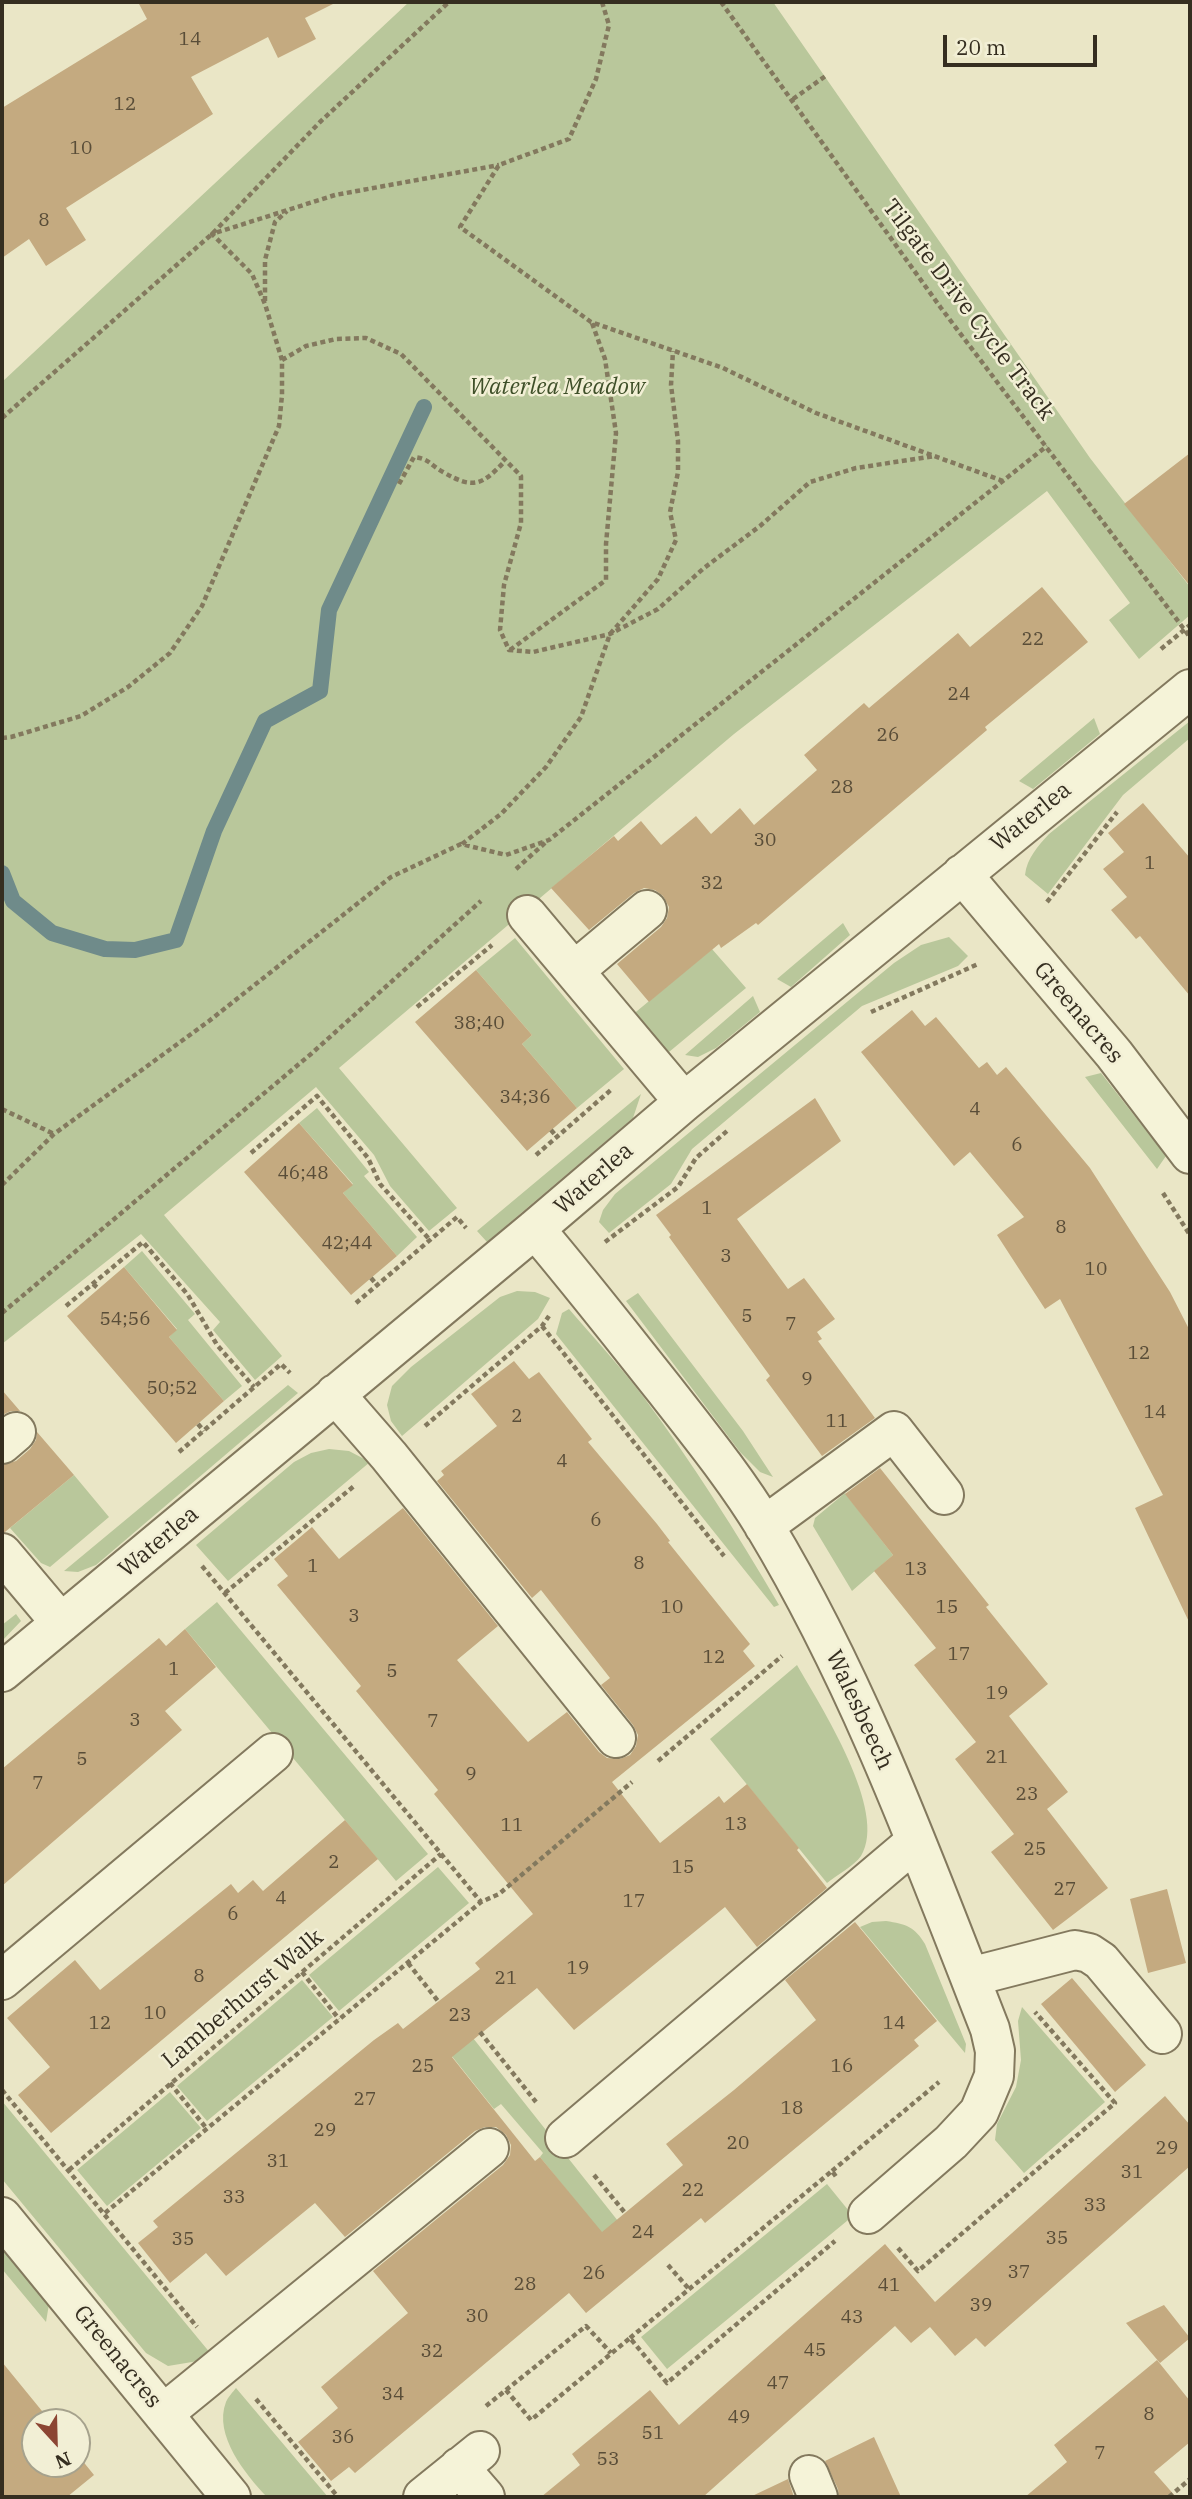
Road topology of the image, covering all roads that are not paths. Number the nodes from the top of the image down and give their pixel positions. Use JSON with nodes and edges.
{"nodes":[{"id":1,"x":1190,"y":689,"type":"edge"},
{"id":2,"x":962,"y":874,"type":"junction"},
{"id":3,"x":647,"y":910,"type":"dead end"},
{"id":4,"x":527,"y":915,"type":"road end"},
{"id":5,"x":574,"y":971,"type":"junction"},
{"id":6,"x":684,"y":1102,"type":"junction"},
{"id":7,"x":1190,"y":1154,"type":"edge"},
{"id":8,"x":536,"y":1229,"type":"junction"},
{"id":9,"x":335,"y":1394,"type":"junction"},
{"id":10,"x":944,"y":1495,"type":"dead end"},
{"id":11,"x":764,"y":1526,"type":"junction"},
{"id":12,"x":2,"y":1553,"type":"edge"},
{"id":13,"x":61,"y":1623,"type":"junction"},
{"id":14,"x":2,"y":1672,"type":"edge"},
{"id":15,"x":616,"y":1738,"type":"dead end"},
{"id":16,"x":272,"y":1753,"type":"dead end"},
{"id":17,"x":916,"y":1840,"type":"junction"},
{"id":18,"x":970,"y":1977,"type":"junction"},
{"id":19,"x":2,"y":1980,"type":"edge"},
{"id":20,"x":1162,"y":2034,"type":"dead end"},
{"id":21,"x":565,"y":2138,"type":"dead end"},
{"id":22,"x":489,"y":2148,"type":"dead end"},
{"id":23,"x":868,"y":2214,"type":"road end"},
{"id":24,"x":2,"y":2217,"type":"edge"},
{"id":25,"x":163,"y":2414,"type":"junction"},
{"id":26,"x":231,"y":2497,"type":"edge"},
{"id":27,"x":423,"y":2497,"type":"edge"},
{"id":28,"x":485,"y":2497,"type":"edge"}],
"edges":[{"from":1,"to":2,"type":"street","name":"Waterlea"},
{"from":2,"to":6,"type":"street","name":"Waterlea"},
{"from":2,"to":7,"type":"street","name":"Greenacres"},
{"from":3,"to":5,"type":"street"},
{"from":4,"to":5,"type":"street"},
{"from":5,"to":6,"type":"street"},
{"from":6,"to":8,"type":"street","name":"Waterlea"},
{"from":8,"to":9,"type":"street","name":"Waterlea"},
{"from":8,"to":11,"type":"street","name":"Walesbeech"},
{"from":9,"to":13,"type":"street","name":"Waterlea"},
{"from":9,"to":15,"type":"street"},
{"from":10,"to":11,"type":"street"},
{"from":11,"to":17,"type":"street","name":"Walesbeech"},
{"from":12,"to":13,"type":"street"},
{"from":13,"to":14,"type":"street","name":"Waterlea"},
{"from":16,"to":19,"type":"street"},
{"from":17,"to":18,"type":"street","name":"Walesbeech"},
{"from":17,"to":21,"type":"street"},
{"from":18,"to":20,"type":"street"},
{"from":18,"to":23,"type":"street","name":"Walesbeech"},
{"from":22,"to":25,"type":"street"},
{"from":24,"to":25,"type":"street","name":"Greenacres"},
{"from":25,"to":26,"type":"street","name":"Greenacres"},
{"from":27,"to":28,"type":"street"}]}
